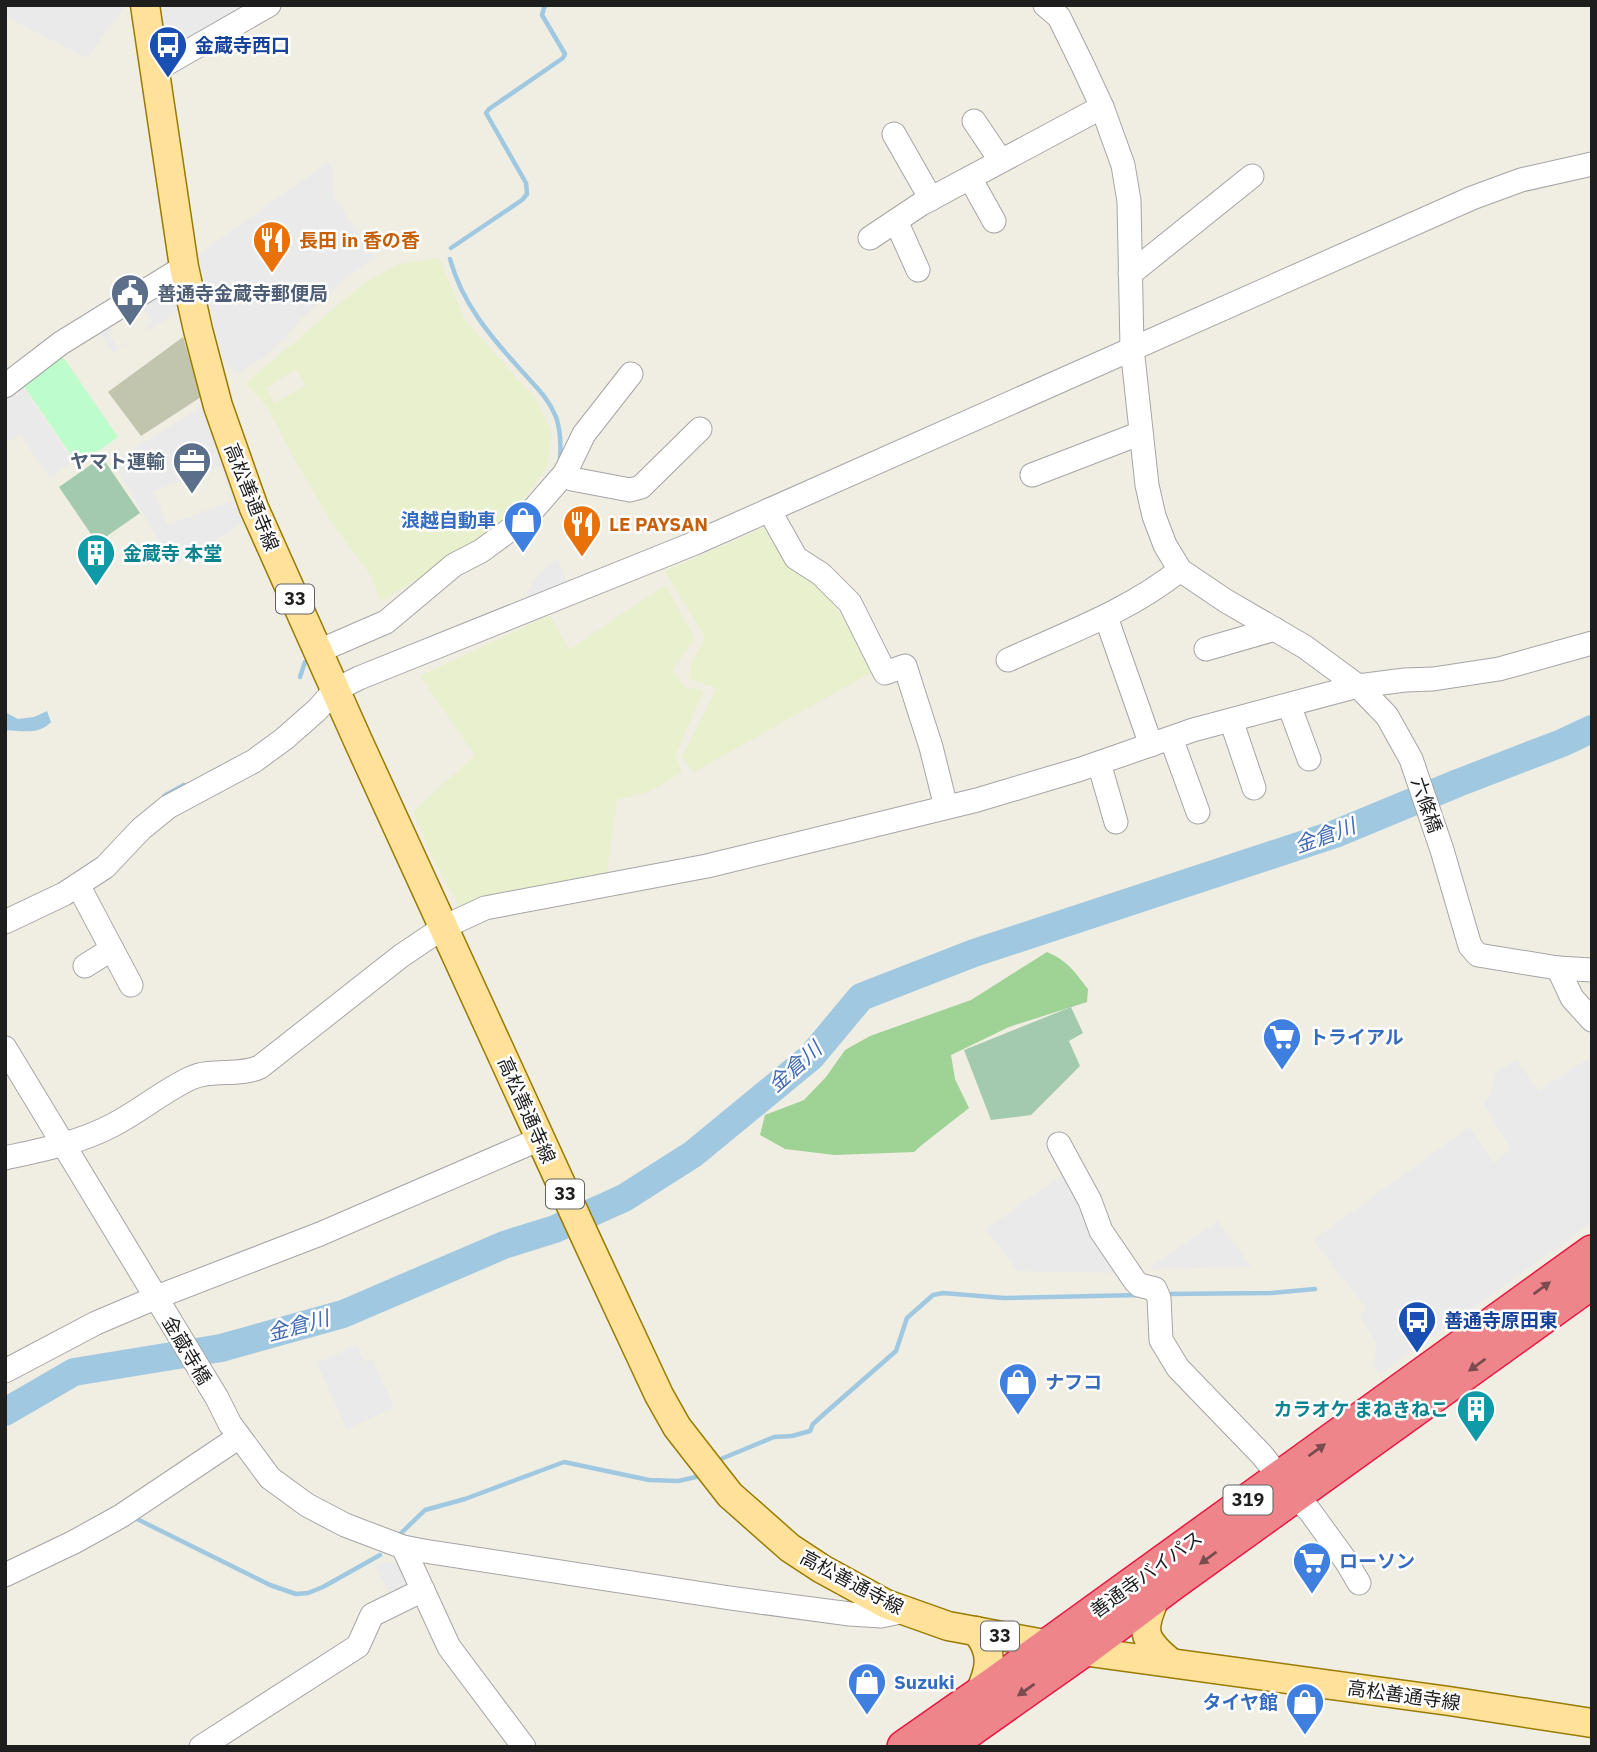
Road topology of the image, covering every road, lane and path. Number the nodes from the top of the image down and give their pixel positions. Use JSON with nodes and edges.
{"nodes":[{"id":1,"x":269,"y":5,"type":"edge"},
{"id":2,"x":1045,"y":5,"type":"edge"},
{"id":3,"x":144,"y":11,"type":"edge"},
{"id":4,"x":166,"y":64,"type":"dead end"},
{"id":5,"x":1102,"y":107,"type":"junction"},
{"id":6,"x":974,"y":121,"type":"dead end"},
{"id":7,"x":894,"y":134,"type":"dead end"},
{"id":8,"x":1001,"y":161,"type":"junction"},
{"id":9,"x":1592,"y":164,"type":"edge"},
{"id":10,"x":1252,"y":176,"type":"dead end"},
{"id":11,"x":970,"y":178,"type":"junction"},
{"id":12,"x":931,"y":199,"type":"junction"},
{"id":13,"x":896,"y":221,"type":"junction"},
{"id":14,"x":994,"y":221,"type":"dead end"},
{"id":15,"x":870,"y":238,"type":"dead end"},
{"id":16,"x":184,"y":267,"type":"junction"},
{"id":17,"x":918,"y":271,"type":"dead end"},
{"id":18,"x":1130,"y":274,"type":"junction"},
{"id":19,"x":1132,"y":348,"type":"junction"},
{"id":20,"x":631,"y":374,"type":"dead end"},
{"id":21,"x":5,"y":386,"type":"edge"},
{"id":22,"x":700,"y":429,"type":"dead end"},
{"id":23,"x":1141,"y":433,"type":"junction"},
{"id":24,"x":565,"y":473,"type":"junction"},
{"id":25,"x":1032,"y":475,"type":"dead end"},
{"id":26,"x":769,"y":510,"type":"junction"},
{"id":27,"x":1180,"y":570,"type":"junction"},
{"id":28,"x":1106,"y":617,"type":"junction"},
{"id":29,"x":1275,"y":629,"type":"junction"},
{"id":30,"x":1592,"y":643,"type":"edge"},
{"id":31,"x":1206,"y":649,"type":"dead end"},
{"id":32,"x":319,"y":651,"type":"junction"},
{"id":33,"x":1008,"y":660,"type":"dead end"},
{"id":34,"x":1358,"y":686,"type":"junction"},
{"id":35,"x":335,"y":690,"type":"junction"},
{"id":36,"x":1289,"y":705,"type":"junction"},
{"id":37,"x":1231,"y":720,"type":"junction"},
{"id":38,"x":1161,"y":742,"type":"junction"},
{"id":39,"x":1309,"y":759,"type":"dead end"},
{"id":40,"x":1099,"y":763,"type":"junction"},
{"id":41,"x":1254,"y":788,"type":"dead end"},
{"id":42,"x":946,"y":807,"type":"junction"},
{"id":43,"x":1198,"y":812,"type":"dead end"},
{"id":44,"x":1116,"y":822,"type":"dead end"},
{"id":45,"x":78,"y":885,"type":"junction"},
{"id":46,"x":5,"y":922,"type":"edge"},
{"id":47,"x":444,"y":927,"type":"junction"},
{"id":48,"x":112,"y":949,"type":"junction"},
{"id":49,"x":85,"y":966,"type":"dead end"},
{"id":50,"x":1558,"y":968,"type":"junction"},
{"id":51,"x":1592,"y":970,"type":"edge"},
{"id":52,"x":131,"y":985,"type":"dead end"},
{"id":53,"x":1592,"y":1020,"type":"edge"},
{"id":54,"x":5,"y":1048,"type":"edge"},
{"id":55,"x":541,"y":1141,"type":"junction"},
{"id":56,"x":1059,"y":1144,"type":"dead end"},
{"id":57,"x":65,"y":1145,"type":"junction"},
{"id":58,"x":5,"y":1158,"type":"edge"},
{"id":59,"x":1592,"y":1252,"type":"edge"},
{"id":60,"x":1592,"y":1282,"type":"edge"},
{"id":61,"x":157,"y":1299,"type":"junction"},
{"id":62,"x":5,"y":1371,"type":"edge"},
{"id":63,"x":239,"y":1437,"type":"junction"},
{"id":64,"x":1287,"y":1487,"type":"junction"},
{"id":65,"x":403,"y":1547,"type":"junction"},
{"id":66,"x":822,"y":1569,"type":"junction"},
{"id":67,"x":5,"y":1576,"type":"edge"},
{"id":68,"x":1359,"y":1583,"type":"dead end"},
{"id":69,"x":423,"y":1590,"type":"junction"},
{"id":70,"x":1156,"y":1596,"type":"junction"},
{"id":71,"x":807,"y":1608,"type":"junction"},
{"id":72,"x":905,"y":1611,"type":"junction"},
{"id":73,"x":976,"y":1631,"type":"junction"},
{"id":74,"x":1048,"y":1645,"type":"junction"},
{"id":75,"x":1082,"y":1651,"type":"junction"},
{"id":76,"x":1170,"y":1662,"type":"junction"},
{"id":77,"x":979,"y":1695,"type":"junction"},
{"id":78,"x":1592,"y":1723,"type":"edge"},
{"id":79,"x":214,"y":1743,"type":"edge"},
{"id":80,"x":524,"y":1747,"type":"edge"},
{"id":81,"x":904,"y":1747,"type":"edge"},
{"id":82,"x":946,"y":1747,"type":"edge"}],
"edges":[{"from":1,"to":4,"type":"street"},
{"from":2,"to":5,"type":"street"},
{"from":3,"to":16,"type":"main road","name":"高松善通寺線","number":"33"},
{"from":5,"to":8,"type":"street"},
{"from":5,"to":18,"type":"street"},
{"from":6,"to":8,"type":"street"},
{"from":7,"to":12,"type":"street"},
{"from":8,"to":11,"type":"street"},
{"from":9,"to":19,"type":"street"},
{"from":10,"to":18,"type":"street"},
{"from":11,"to":12,"type":"street"},
{"from":11,"to":14,"type":"street"},
{"from":12,"to":13,"type":"street"},
{"from":13,"to":15,"type":"street"},
{"from":13,"to":17,"type":"street"},
{"from":16,"to":21,"type":"street"},
{"from":16,"to":32,"type":"main road","name":"高松善通寺線","number":"33"},
{"from":18,"to":19,"type":"street"},
{"from":19,"to":23,"type":"street"},
{"from":19,"to":26,"type":"street"},
{"from":20,"to":24,"type":"street"},
{"from":22,"to":24,"type":"street"},
{"from":23,"to":25,"type":"street"},
{"from":23,"to":27,"type":"street"},
{"from":24,"to":32,"type":"street"},
{"from":26,"to":35,"type":"street"},
{"from":26,"to":42,"type":"street"},
{"from":27,"to":28,"type":"street"},
{"from":27,"to":29,"type":"street","name":"六條橋"},
{"from":28,"to":33,"type":"street"},
{"from":28,"to":38,"type":"street"},
{"from":29,"to":31,"type":"street"},
{"from":29,"to":34,"type":"street","name":"六條橋"},
{"from":30,"to":34,"type":"street"},
{"from":32,"to":35,"type":"main road","name":"高松善通寺線","number":"33"},
{"from":34,"to":36,"type":"street"},
{"from":34,"to":50,"type":"street","name":"六條橋"},
{"from":35,"to":45,"type":"street"},
{"from":35,"to":47,"type":"main road","name":"高松善通寺線","number":"33"},
{"from":36,"to":37,"type":"street"},
{"from":36,"to":39,"type":"street"},
{"from":37,"to":38,"type":"street"},
{"from":37,"to":41,"type":"street"},
{"from":38,"to":40,"type":"street"},
{"from":38,"to":43,"type":"street"},
{"from":40,"to":42,"type":"street"},
{"from":40,"to":44,"type":"street"},
{"from":42,"to":47,"type":"street"},
{"from":45,"to":46,"type":"street"},
{"from":45,"to":48,"type":"street"},
{"from":47,"to":55,"type":"main road","name":"高松善通寺線","number":"33"},
{"from":47,"to":57,"type":"street"},
{"from":48,"to":49,"type":"street"},
{"from":48,"to":52,"type":"street"},
{"from":50,"to":51,"type":"street","name":"六條橋"},
{"from":50,"to":53,"type":"street"},
{"from":54,"to":57,"type":"street","name":"金蔵寺橋"},
{"from":55,"to":61,"type":"street"},
{"from":55,"to":66,"type":"main road","name":"高松善通寺線","number":"33"},
{"from":56,"to":64,"type":"street"},
{"from":57,"to":58,"type":"street"},
{"from":57,"to":61,"type":"street","name":"金蔵寺橋"},
{"from":64,"to":59,"type":"highway","name":"善通寺バイパス","number":"319","one_way":true},
{"from":60,"to":64,"type":"highway","name":"善通寺バイパス","number":"319","one_way":true},
{"from":61,"to":62,"type":"street"},
{"from":61,"to":63,"type":"street","name":"金蔵寺橋"},
{"from":63,"to":65,"type":"street","name":"金蔵寺橋"},
{"from":63,"to":67,"type":"street"},
{"from":64,"to":68,"type":"street"},
{"from":64,"to":70,"type":"highway","name":"善通寺バイパス","number":"319","one_way":true},
{"from":64,"to":74,"type":"highway","name":"善通寺バイパス","number":"319"},
{"from":65,"to":69,"type":"street"},
{"from":65,"to":71,"type":"street","name":"金蔵寺橋"},
{"from":66,"to":71,"type":"street"},
{"from":66,"to":72,"type":"main road","name":"高松善通寺線","number":"33"},
{"from":69,"to":79,"type":"street"},
{"from":69,"to":80,"type":"street"},
{"from":70,"to":75,"type":"highway","name":"善通寺バイパス","number":"319"},
{"from":70,"to":76,"type":"main road"},
{"from":71,"to":72,"type":"street","name":"金蔵寺橋"},
{"from":72,"to":73,"type":"main road","name":"高松善通寺線","number":"33"},
{"from":73,"to":74,"type":"main road","name":"高松善通寺線","number":"33"},
{"from":73,"to":77,"type":"main road"},
{"from":74,"to":75,"type":"main road","name":"高松善通寺線","number":"33"},
{"from":74,"to":77,"type":"highway","name":"善通寺バイパス","number":"319"},
{"from":75,"to":76,"type":"main road","name":"高松善通寺線","number":"33"},
{"from":75,"to":82,"type":"highway","name":"善通寺バイパス","number":"319","one_way":true},
{"from":76,"to":78,"type":"main road","name":"高松善通寺線","number":"33"},
{"from":77,"to":81,"type":"highway","name":"善通寺バイパス","number":"319"}]}
